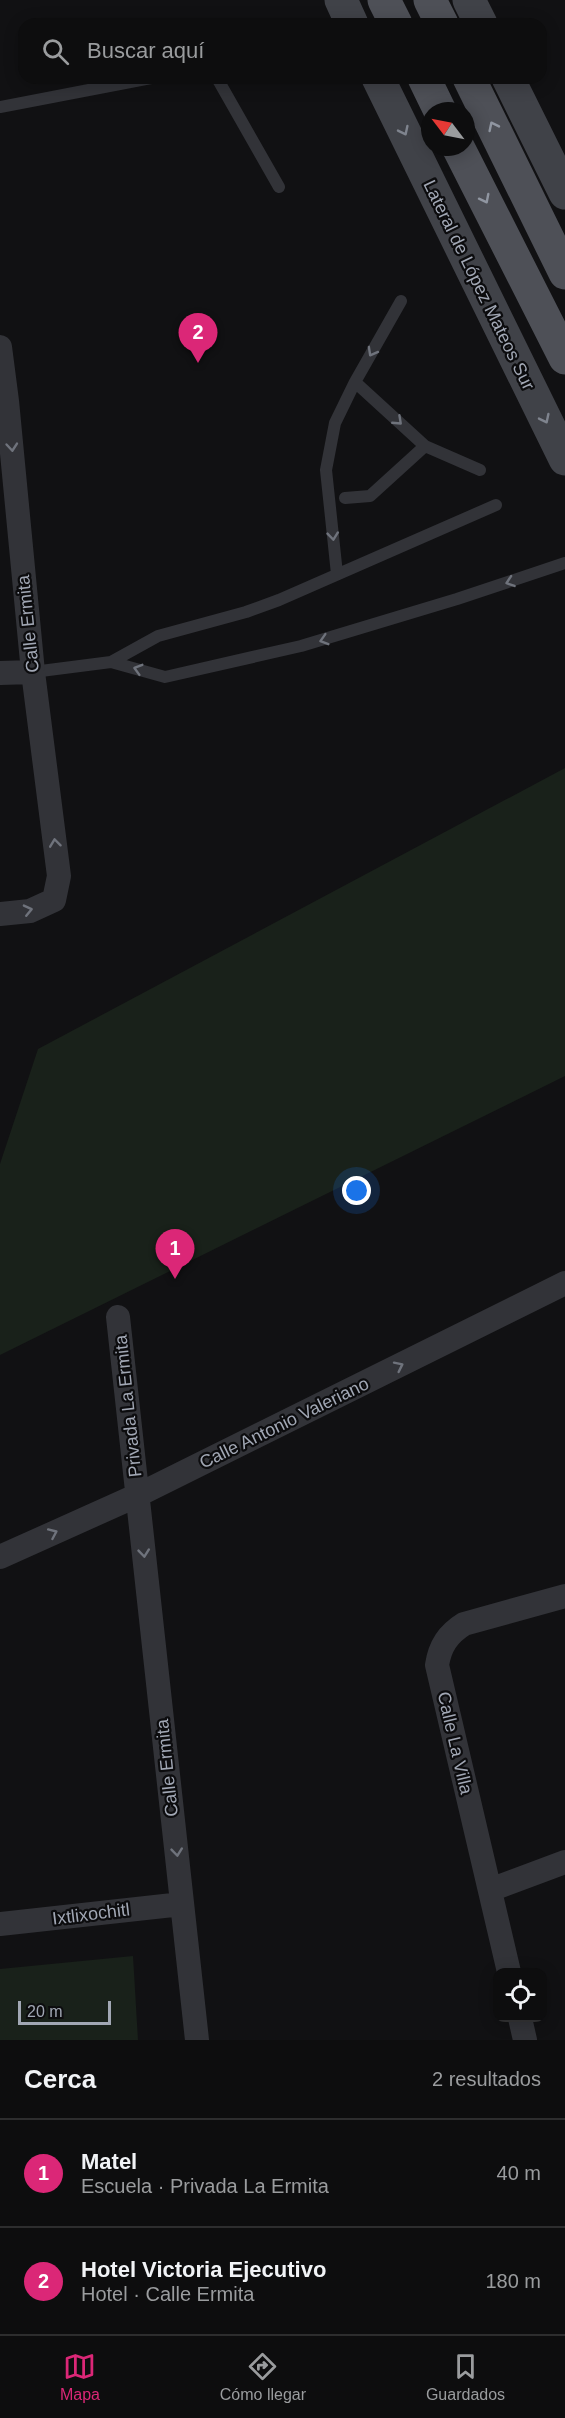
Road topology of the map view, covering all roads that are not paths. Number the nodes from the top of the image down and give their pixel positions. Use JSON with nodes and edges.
{"nodes":[{"id":1,"x":341,"y":0,"type":"edge"},
{"id":2,"x":384,"y":0,"type":"edge"},
{"id":3,"x":430,"y":0,"type":"edge"},
{"id":4,"x":469,"y":0,"type":"edge"},
{"id":5,"x":349,"y":18,"type":"edge"},
{"id":6,"x":393,"y":18,"type":"edge"},
{"id":7,"x":439,"y":18,"type":"edge"},
{"id":8,"x":478,"y":18,"type":"edge"},
{"id":9,"x":121,"y":84,"type":"edge"},
{"id":10,"x":220,"y":84,"type":"edge"},
{"id":11,"x":381,"y":84,"type":"edge"},
{"id":12,"x":427,"y":84,"type":"edge"},
{"id":13,"x":472,"y":84,"type":"edge"},
{"id":14,"x":511,"y":84,"type":"edge"},
{"id":15,"x":436,"y":102,"type":"edge"},
{"id":16,"x":0,"y":108,"type":"edge"},
{"id":17,"x":464,"y":156,"type":"edge"},
{"id":18,"x":562,"y":177,"type":"edge"},
{"id":19,"x":279,"y":187,"type":"dead end"},
{"id":20,"x":565,"y":273,"type":"edge"},
{"id":21,"x":401,"y":301,"type":"dead end"},
{"id":22,"x":0,"y":347,"type":"edge"},
{"id":23,"x":565,"y":357,"type":"edge"},
{"id":24,"x":355,"y":381,"type":"junction"},
{"id":25,"x":4,"y":401,"type":"edge"},
{"id":26,"x":425,"y":446,"type":"junction"},
{"id":27,"x":565,"y":459,"type":"edge"},
{"id":28,"x":480,"y":470,"type":"dead end"},
{"id":29,"x":345,"y":498,"type":"dead end"},
{"id":30,"x":496,"y":505,"type":"dead end"},
{"id":31,"x":565,"y":562,"type":"edge"},
{"id":32,"x":337,"y":574,"type":"junction"},
{"id":33,"x":111,"y":662,"type":"junction"},
{"id":34,"x":33,"y":672,"type":"junction"},
{"id":35,"x":0,"y":673,"type":"edge"},
{"id":36,"x":0,"y":914,"type":"edge"},
{"id":37,"x":565,"y":1283,"type":"edge"},
{"id":38,"x":118,"y":1317,"type":"dead end"},
{"id":39,"x":138,"y":1495,"type":"junction"},
{"id":40,"x":0,"y":1557,"type":"edge"},
{"id":41,"x":565,"y":1596,"type":"edge"},
{"id":42,"x":565,"y":1862,"type":"edge"},
{"id":43,"x":490,"y":1890,"type":"junction"},
{"id":44,"x":182,"y":1904,"type":"junction"},
{"id":45,"x":0,"y":1924,"type":"edge"},
{"id":46,"x":508,"y":1968,"type":"edge"},
{"id":47,"x":521,"y":2022,"type":"edge"},
{"id":48,"x":197,"y":2040,"type":"edge"},
{"id":49,"x":525,"y":2040,"type":"edge"}],
"edges":[{"from":1,"to":5,"type":"main road"},
{"from":2,"to":6,"type":"main road"},
{"from":3,"to":7,"type":"main road"},
{"from":4,"to":8,"type":"main road"},
{"from":9,"to":16,"type":"lane"},
{"from":10,"to":19,"type":"lane"},
{"from":11,"to":27,"type":"main road","name":"Lateral de López Mateos Sur","one_way":true},
{"from":12,"to":15,"type":"main road"},
{"from":20,"to":13,"type":"main road","one_way":true},
{"from":14,"to":18,"type":"main road"},
{"from":17,"to":23,"type":"main road","one_way":true},
{"from":21,"to":24,"type":"lane","one_way":true},
{"from":22,"to":25,"type":"street","name":"Calle Ermita"},
{"from":24,"to":26,"type":"lane","one_way":true},
{"from":24,"to":32,"type":"lane","one_way":true},
{"from":25,"to":34,"type":"street","name":"Calle Ermita","one_way":true},
{"from":26,"to":28,"type":"lane"},
{"from":26,"to":29,"type":"lane"},
{"from":30,"to":32,"type":"lane"},
{"from":31,"to":33,"type":"lane","one_way":true},
{"from":32,"to":33,"type":"lane"},
{"from":33,"to":34,"type":"lane"},
{"from":34,"to":35,"type":"street"},
{"from":36,"to":34,"type":"street","name":"Calle Ermita","one_way":true},
{"from":39,"to":37,"type":"street","name":"Calle Antonio Valeriano","one_way":true},
{"from":38,"to":39,"type":"street","name":"Privada La Ermita"},
{"from":40,"to":39,"type":"street","name":"Calle Antonio Valeriano","one_way":true},
{"from":39,"to":44,"type":"street","name":"Calle Ermita","one_way":true},
{"from":41,"to":43,"type":"street","name":"Calle La Villa"},
{"from":42,"to":43,"type":"street"},
{"from":43,"to":46,"type":"street","name":"Calle La Villa"},
{"from":44,"to":45,"type":"street","name":"Ixtlixochitl"},
{"from":44,"to":48,"type":"street","name":"Calle Ermita"},
{"from":47,"to":49,"type":"street"}]}
